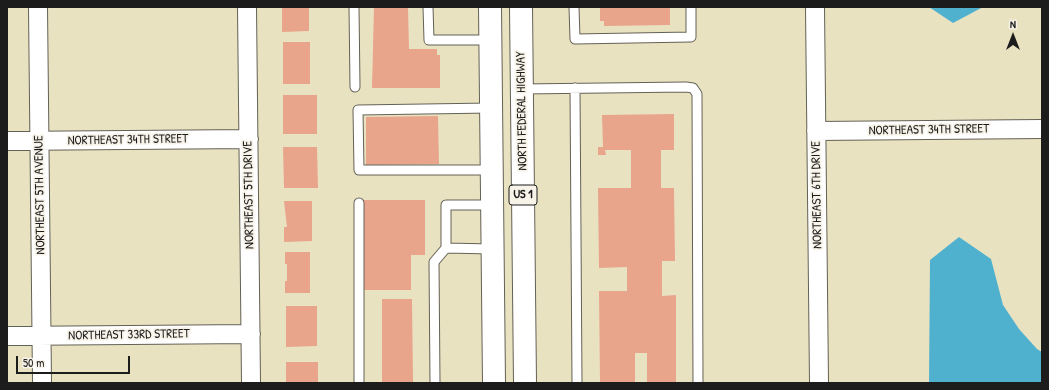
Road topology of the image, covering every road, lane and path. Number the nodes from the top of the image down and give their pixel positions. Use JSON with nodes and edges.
{"nodes":[{"id":1,"x":38,"y":7,"type":"edge"},
{"id":2,"x":247,"y":7,"type":"edge"},
{"id":3,"x":354,"y":7,"type":"edge"},
{"id":4,"x":428,"y":7,"type":"edge"},
{"id":5,"x":490,"y":7,"type":"edge"},
{"id":6,"x":521,"y":7,"type":"edge"},
{"id":7,"x":574,"y":7,"type":"edge"},
{"id":8,"x":691,"y":7,"type":"edge"},
{"id":9,"x":815,"y":7,"type":"edge"},
{"id":10,"x":491,"y":40,"type":"junction"},
{"id":11,"x":355,"y":87,"type":"dead end"},
{"id":12,"x":574,"y":88,"type":"junction"},
{"id":13,"x":522,"y":89,"type":"junction"},
{"id":14,"x":491,"y":108,"type":"junction"},
{"id":15,"x":1042,"y":129,"type":"edge"},
{"id":16,"x":816,"y":131,"type":"junction"},
{"id":17,"x":249,"y":139,"type":"junction"},
{"id":18,"x":7,"y":141,"type":"edge"},
{"id":19,"x":40,"y":141,"type":"junction"},
{"id":20,"x":492,"y":170,"type":"junction"},
{"id":21,"x":359,"y":203,"type":"dead end"},
{"id":22,"x":492,"y":206,"type":"junction"},
{"id":23,"x":446,"y":248,"type":"junction"},
{"id":24,"x":492,"y":248,"type":"junction"},
{"id":25,"x":251,"y":334,"type":"junction"},
{"id":26,"x":7,"y":336,"type":"edge"},
{"id":27,"x":42,"y":336,"type":"junction"},
{"id":28,"x":42,"y":383,"type":"edge"},
{"id":29,"x":251,"y":383,"type":"edge"},
{"id":30,"x":358,"y":383,"type":"edge"},
{"id":31,"x":435,"y":383,"type":"edge"},
{"id":32,"x":494,"y":383,"type":"edge"},
{"id":33,"x":525,"y":383,"type":"edge"},
{"id":34,"x":578,"y":383,"type":"edge"},
{"id":35,"x":698,"y":383,"type":"edge"},
{"id":36,"x":818,"y":383,"type":"edge"}],
"edges":[{"from":1,"to":19,"type":"street","name":"NORTHEAST 5TH AVENUE"},
{"from":2,"to":17,"type":"street","name":"NORTHEAST 5TH DRIVE"},
{"from":3,"to":11,"type":"lane"},
{"from":4,"to":10,"type":"lane"},
{"from":5,"to":10,"type":"main road","number":"US 1"},
{"from":6,"to":13,"type":"main road","name":"NORTH FEDERAL HIGHWAY","number":"US 1"},
{"from":7,"to":8,"type":"lane"},
{"from":9,"to":16,"type":"street","name":"NORTHEAST 6TH DRIVE"},
{"from":10,"to":14,"type":"main road","number":"US 1"},
{"from":12,"to":13,"type":"lane"},
{"from":12,"to":34,"type":"lane"},
{"from":12,"to":35,"type":"lane"},
{"from":13,"to":33,"type":"main road","name":"NORTH FEDERAL HIGHWAY","number":"US 1"},
{"from":14,"to":20,"type":"main road","number":"US 1"},
{"from":14,"to":20,"type":"lane"},
{"from":15,"to":16,"type":"street","name":"NORTHEAST 34TH STREET"},
{"from":16,"to":36,"type":"street","name":"NORTHEAST 6TH DRIVE"},
{"from":17,"to":19,"type":"street","name":"NORTHEAST 34TH STREET"},
{"from":17,"to":25,"type":"street","name":"NORTHEAST 5TH DRIVE"},
{"from":18,"to":19,"type":"street","name":"NORTHEAST 34TH STREET"},
{"from":19,"to":27,"type":"street","name":"NORTHEAST 5TH AVENUE"},
{"from":20,"to":22,"type":"main road","number":"US 1"},
{"from":21,"to":30,"type":"lane"},
{"from":22,"to":23,"type":"lane"},
{"from":22,"to":24,"type":"main road","number":"US 1"},
{"from":23,"to":24,"type":"lane"},
{"from":23,"to":31,"type":"lane"},
{"from":24,"to":32,"type":"main road","number":"US 1"},
{"from":25,"to":27,"type":"street","name":"NORTHEAST 33RD STREET"},
{"from":25,"to":29,"type":"street","name":"NORTHEAST 5TH DRIVE"},
{"from":26,"to":27,"type":"street","name":"NORTHEAST 33RD STREET"},
{"from":27,"to":28,"type":"street","name":"NORTHEAST 5TH AVENUE"}]}
